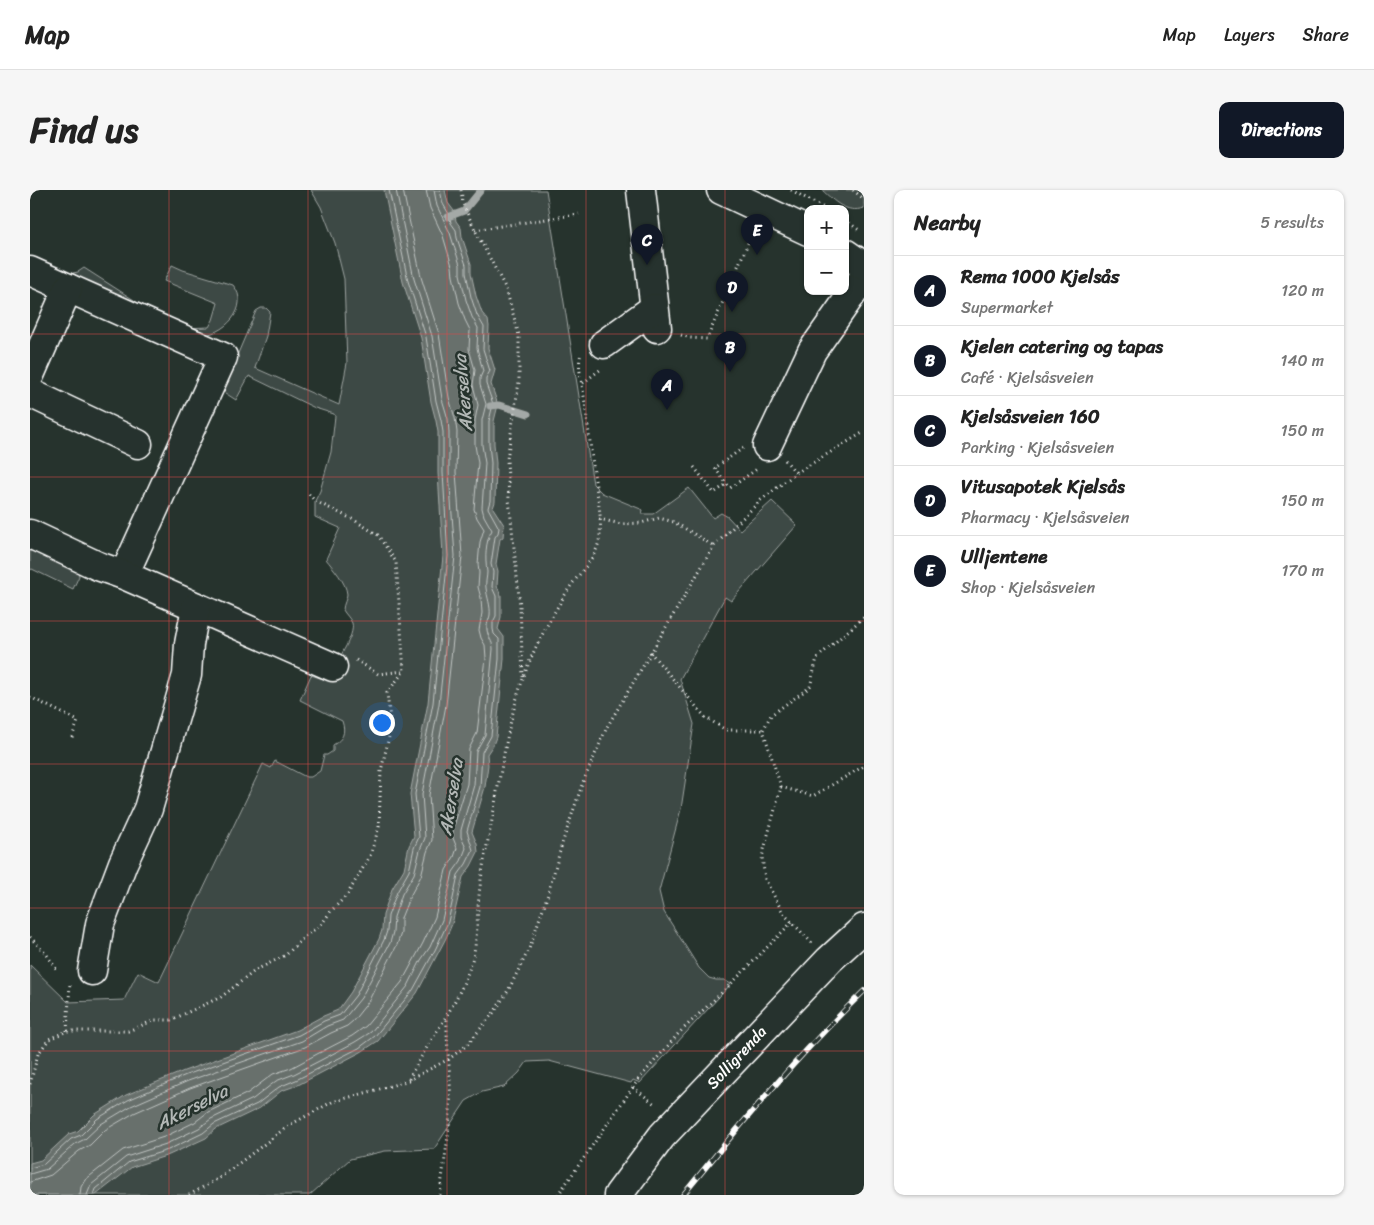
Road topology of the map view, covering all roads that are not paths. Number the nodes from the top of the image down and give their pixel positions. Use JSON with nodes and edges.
{"nodes":[{"id":1,"x":641,"y":190,"type":"edge"},
{"id":2,"x":721,"y":190,"type":"edge"},
{"id":3,"x":804,"y":229,"type":"edge"},
{"id":4,"x":849,"y":256,"type":"edge"},
{"id":5,"x":864,"y":266,"type":"edge"},
{"id":6,"x":30,"y":271,"type":"edge"},
{"id":7,"x":864,"y":277,"type":"edge"},
{"id":8,"x":68,"y":288,"type":"junction"},
{"id":9,"x":604,"y":344,"type":"dead end"},
{"id":10,"x":30,"y":376,"type":"edge"},
{"id":11,"x":30,"y":393,"type":"edge"},
{"id":12,"x":138,"y":444,"type":"dead end"},
{"id":13,"x":758,"y":456,"type":"road end"},
{"id":14,"x":30,"y":534,"type":"edge"},
{"id":15,"x":124,"y":575,"type":"junction"},
{"id":16,"x":196,"y":607,"type":"junction"},
{"id":17,"x":333,"y":667,"type":"road end"},
{"id":18,"x":864,"y":928,"type":"edge"},
{"id":19,"x":92,"y":971,"type":"dead end"},
{"id":20,"x":618,"y":1195,"type":"edge"}],
"edges":[{"from":1,"to":9,"type":"street"},
{"from":2,"to":3,"type":"street"},
{"from":4,"to":5,"type":"street"},
{"from":6,"to":8,"type":"street"},
{"from":7,"to":13,"type":"street"},
{"from":8,"to":10,"type":"street"},
{"from":8,"to":15,"type":"street"},
{"from":11,"to":12,"type":"street"},
{"from":14,"to":15,"type":"street"},
{"from":15,"to":16,"type":"street"},
{"from":16,"to":17,"type":"street"},
{"from":16,"to":19,"type":"street"},
{"from":18,"to":20,"type":"street","name":"Solligrenda"}]}
